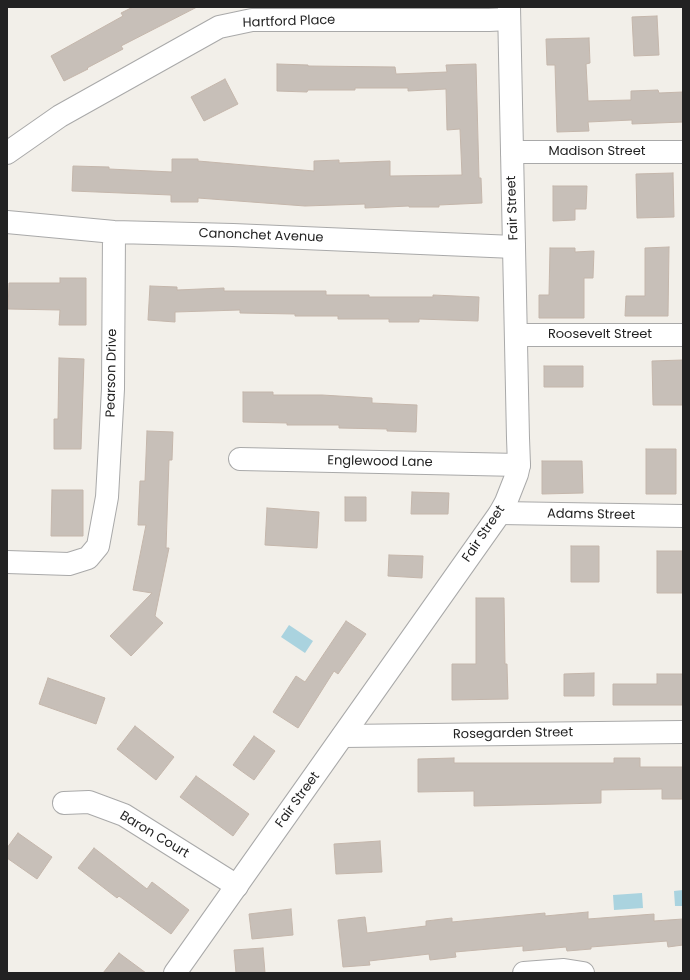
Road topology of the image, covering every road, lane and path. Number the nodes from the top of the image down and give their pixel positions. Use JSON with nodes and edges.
{"nodes":[{"id":1,"x":509,"y":13,"type":"edge"},
{"id":2,"x":512,"y":152,"type":"junction"},
{"id":3,"x":683,"y":152,"type":"edge"},
{"id":4,"x":7,"y":153,"type":"edge"},
{"id":5,"x":7,"y":222,"type":"edge"},
{"id":6,"x":114,"y":232,"type":"junction"},
{"id":7,"x":514,"y":247,"type":"junction"},
{"id":8,"x":516,"y":335,"type":"junction"},
{"id":9,"x":683,"y":335,"type":"edge"},
{"id":10,"x":240,"y":459,"type":"dead end"},
{"id":11,"x":519,"y":465,"type":"junction"},
{"id":12,"x":500,"y":513,"type":"junction"},
{"id":13,"x":683,"y":516,"type":"edge"},
{"id":14,"x":7,"y":562,"type":"edge"},
{"id":15,"x":683,"y":732,"type":"edge"},
{"id":16,"x":344,"y":736,"type":"junction"},
{"id":17,"x":64,"y":803,"type":"dead end"},
{"id":18,"x":237,"y":886,"type":"junction"},
{"id":19,"x":571,"y":972,"type":"edge"},
{"id":20,"x":175,"y":973,"type":"edge"},
{"id":21,"x":524,"y":973,"type":"edge"}],
"edges":[{"from":1,"to":2,"type":"street","name":"Fair Street"},
{"from":1,"to":4,"type":"street","name":"Hartford Place"},
{"from":2,"to":3,"type":"street","name":"Madison Street"},
{"from":2,"to":7,"type":"street","name":"Fair Street"},
{"from":5,"to":6,"type":"street","name":"Canonchet Avenue"},
{"from":6,"to":7,"type":"street","name":"Canonchet Avenue"},
{"from":6,"to":14,"type":"street","name":"Pearson Drive"},
{"from":7,"to":8,"type":"street","name":"Fair Street"},
{"from":8,"to":9,"type":"street","name":"Roosevelt Street"},
{"from":8,"to":11,"type":"street","name":"Fair Street"},
{"from":10,"to":11,"type":"street","name":"Englewood Lane"},
{"from":11,"to":12,"type":"street","name":"Fair Street"},
{"from":12,"to":13,"type":"street","name":"Adams Street"},
{"from":12,"to":16,"type":"street","name":"Fair Street"},
{"from":15,"to":16,"type":"street","name":"Rosegarden Street"},
{"from":16,"to":18,"type":"street","name":"Fair Street"},
{"from":17,"to":18,"type":"street","name":"Baron Court"},
{"from":18,"to":20,"type":"street","name":"Fair Street"},
{"from":19,"to":21,"type":"street"}]}
